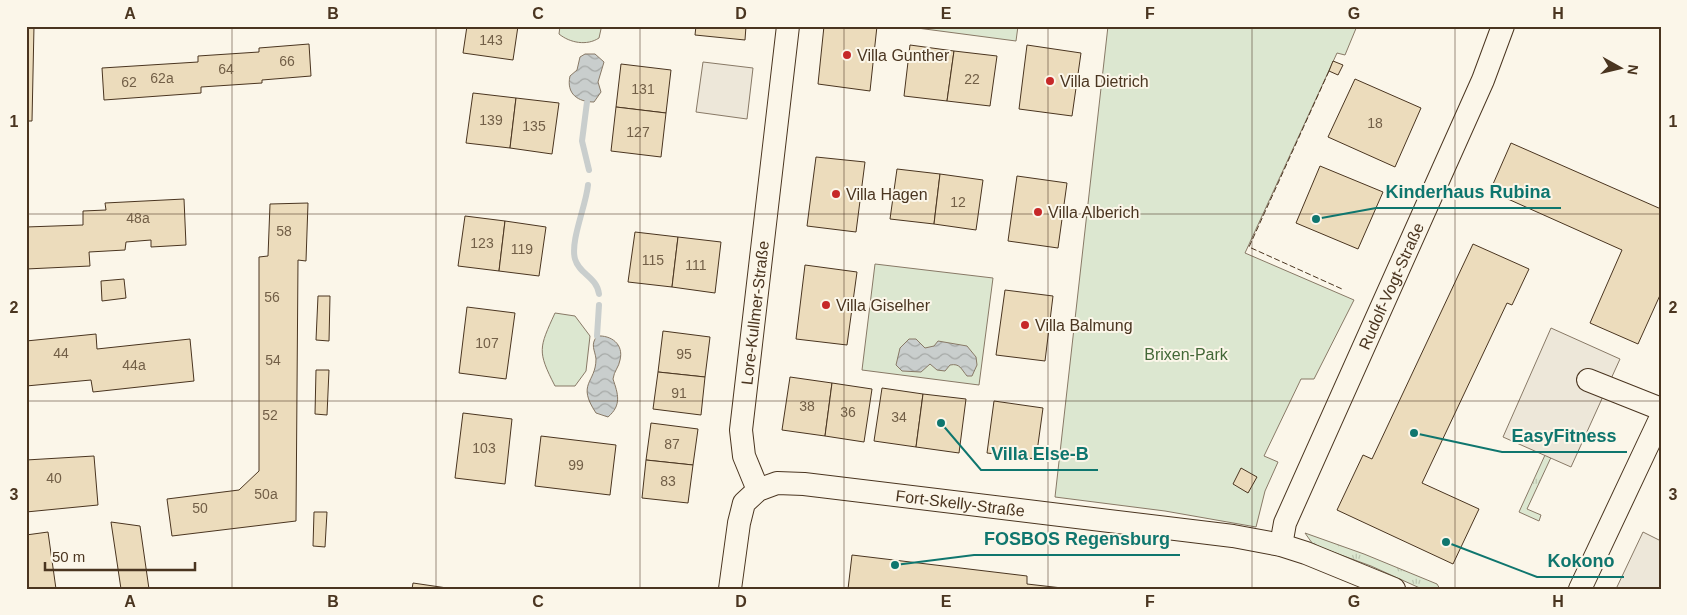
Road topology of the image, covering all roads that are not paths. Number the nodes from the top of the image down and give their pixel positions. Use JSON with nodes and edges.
{"nodes":[{"id":1,"x":788,"y":26,"type":"edge"},
{"id":2,"x":1503,"y":26,"type":"edge"},
{"id":3,"x":1588,"y":380,"type":"dead end"},
{"id":4,"x":1661,"y":409,"type":"edge"},
{"id":5,"x":1661,"y":417,"type":"edge"},
{"id":6,"x":758,"y":490,"type":"junction"},
{"id":7,"x":1281,"y":545,"type":"junction"},
{"id":8,"x":730,"y":589,"type":"edge"},
{"id":9,"x":1394,"y":589,"type":"edge"},
{"id":10,"x":1580,"y":589,"type":"edge"}],
"edges":[{"from":1,"to":6,"type":"street","name":"Lore-Kullmer-Straße"},
{"from":2,"to":7,"type":"street","name":"Rudolf-Vogt-Straße"},
{"from":3,"to":4,"type":"street"},
{"from":5,"to":10,"type":"street"},
{"from":6,"to":7,"type":"street","name":"Fort-Skelly-Straße"},
{"from":6,"to":8,"type":"street"},
{"from":7,"to":9,"type":"street","name":"Fort-Skelly-Straße"}]}
